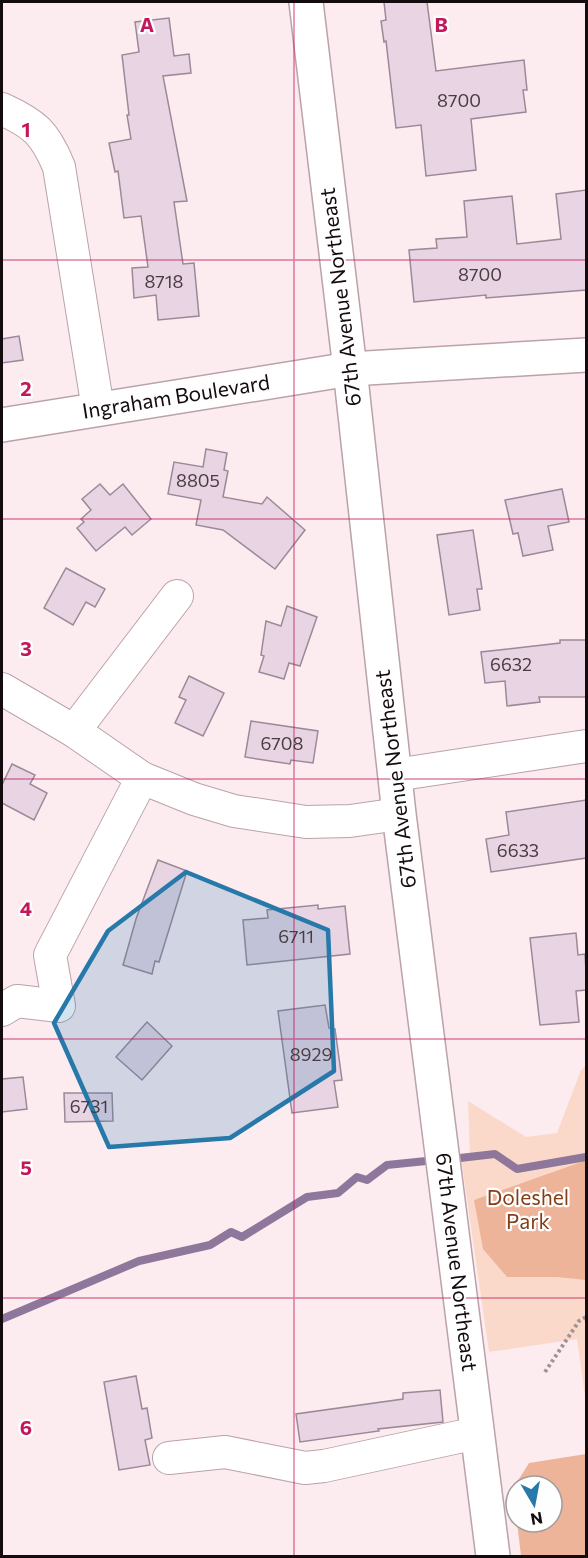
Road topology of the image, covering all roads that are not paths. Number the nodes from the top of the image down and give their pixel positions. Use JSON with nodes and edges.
{"nodes":[{"id":1,"x":306,"y":2,"type":"edge"},
{"id":2,"x":2,"y":109,"type":"edge"},
{"id":3,"x":586,"y":355,"type":"edge"},
{"id":4,"x":350,"y":369,"type":"junction"},
{"id":5,"x":98,"y":409,"type":"junction"},
{"id":6,"x":2,"y":425,"type":"edge"},
{"id":7,"x":177,"y":596,"type":"dead end"},
{"id":8,"x":2,"y":689,"type":"edge"},
{"id":9,"x":74,"y":731,"type":"junction"},
{"id":10,"x":586,"y":746,"type":"edge"},
{"id":11,"x":395,"y":775,"type":"junction"},
{"id":12,"x":142,"y":778,"type":"junction"},
{"id":13,"x":399,"y":814,"type":"junction"},
{"id":14,"x":2,"y":1010,"type":"edge"},
{"id":15,"x":477,"y":1433,"type":"junction"},
{"id":16,"x":169,"y":1458,"type":"dead end"},
{"id":17,"x":493,"y":1557,"type":"edge"}],
"edges":[{"from":1,"to":4,"type":"main road","name":"67th Avenue Northeast"},
{"from":2,"to":5,"type":"street"},
{"from":3,"to":4,"type":"main road","name":"Ingraham Boulevard"},
{"from":4,"to":5,"type":"main road","name":"Ingraham Boulevard"},
{"from":4,"to":11,"type":"main road","name":"67th Avenue Northeast"},
{"from":5,"to":6,"type":"main road","name":"Ingraham Boulevard"},
{"from":7,"to":9,"type":"street"},
{"from":8,"to":9,"type":"street"},
{"from":9,"to":12,"type":"street"},
{"from":10,"to":11,"type":"street"},
{"from":11,"to":13,"type":"main road","name":"67th Avenue Northeast"},
{"from":12,"to":13,"type":"street"},
{"from":12,"to":14,"type":"street"},
{"from":13,"to":15,"type":"main road","name":"67th Avenue Northeast"},
{"from":15,"to":16,"type":"street"},
{"from":15,"to":17,"type":"main road","name":"67th Avenue Northeast"}]}
